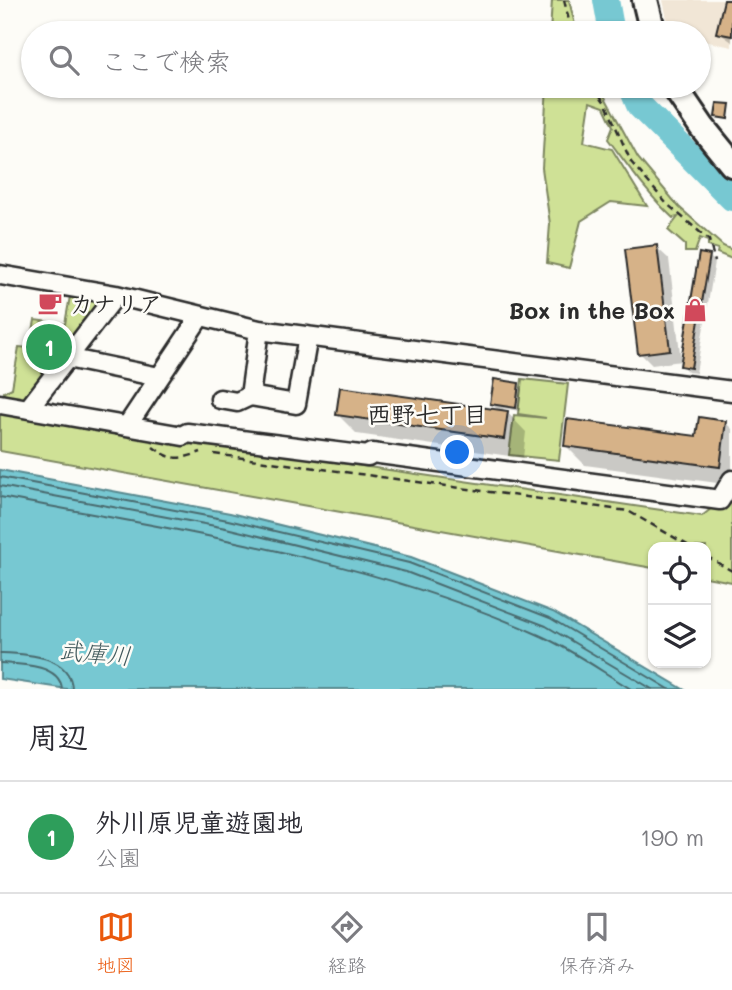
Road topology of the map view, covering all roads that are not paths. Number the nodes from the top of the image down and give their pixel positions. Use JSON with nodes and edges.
{"nodes":[{"id":1,"x":645,"y":0,"type":"edge"},
{"id":2,"x":650,"y":21,"type":"edge"},
{"id":3,"x":682,"y":98,"type":"edge"},
{"id":4,"x":732,"y":164,"type":"edge"},
{"id":5,"x":0,"y":275,"type":"edge"},
{"id":6,"x":116,"y":295,"type":"junction"},
{"id":7,"x":199,"y":318,"type":"junction"},
{"id":8,"x":259,"y":330,"type":"junction"},
{"id":9,"x":308,"y":335,"type":"junction"},
{"id":10,"x":67,"y":358,"type":"junction"},
{"id":11,"x":159,"y":377,"type":"junction"},
{"id":12,"x":732,"y":391,"type":"edge"},
{"id":13,"x":250,"y":396,"type":"junction"},
{"id":14,"x":220,"y":399,"type":"dead end"},
{"id":15,"x":0,"y":404,"type":"edge"},
{"id":16,"x":28,"y":409,"type":"junction"},
{"id":17,"x":127,"y":426,"type":"junction"},
{"id":18,"x":732,"y":481,"type":"edge"}],
"edges":[{"from":1,"to":2,"type":"street"},
{"from":3,"to":4,"type":"street"},
{"from":5,"to":6,"type":"street"},
{"from":6,"to":7,"type":"street"},
{"from":6,"to":10,"type":"street"},
{"from":7,"to":8,"type":"street"},
{"from":7,"to":11,"type":"street"},
{"from":8,"to":9,"type":"street"},
{"from":8,"to":13,"type":"street"},
{"from":9,"to":12,"type":"street"},
{"from":9,"to":13,"type":"street"},
{"from":10,"to":11,"type":"street"},
{"from":10,"to":16,"type":"street"},
{"from":11,"to":17,"type":"street"},
{"from":13,"to":14,"type":"street"},
{"from":15,"to":16,"type":"street"},
{"from":16,"to":17,"type":"street"},
{"from":17,"to":18,"type":"street"}]}
